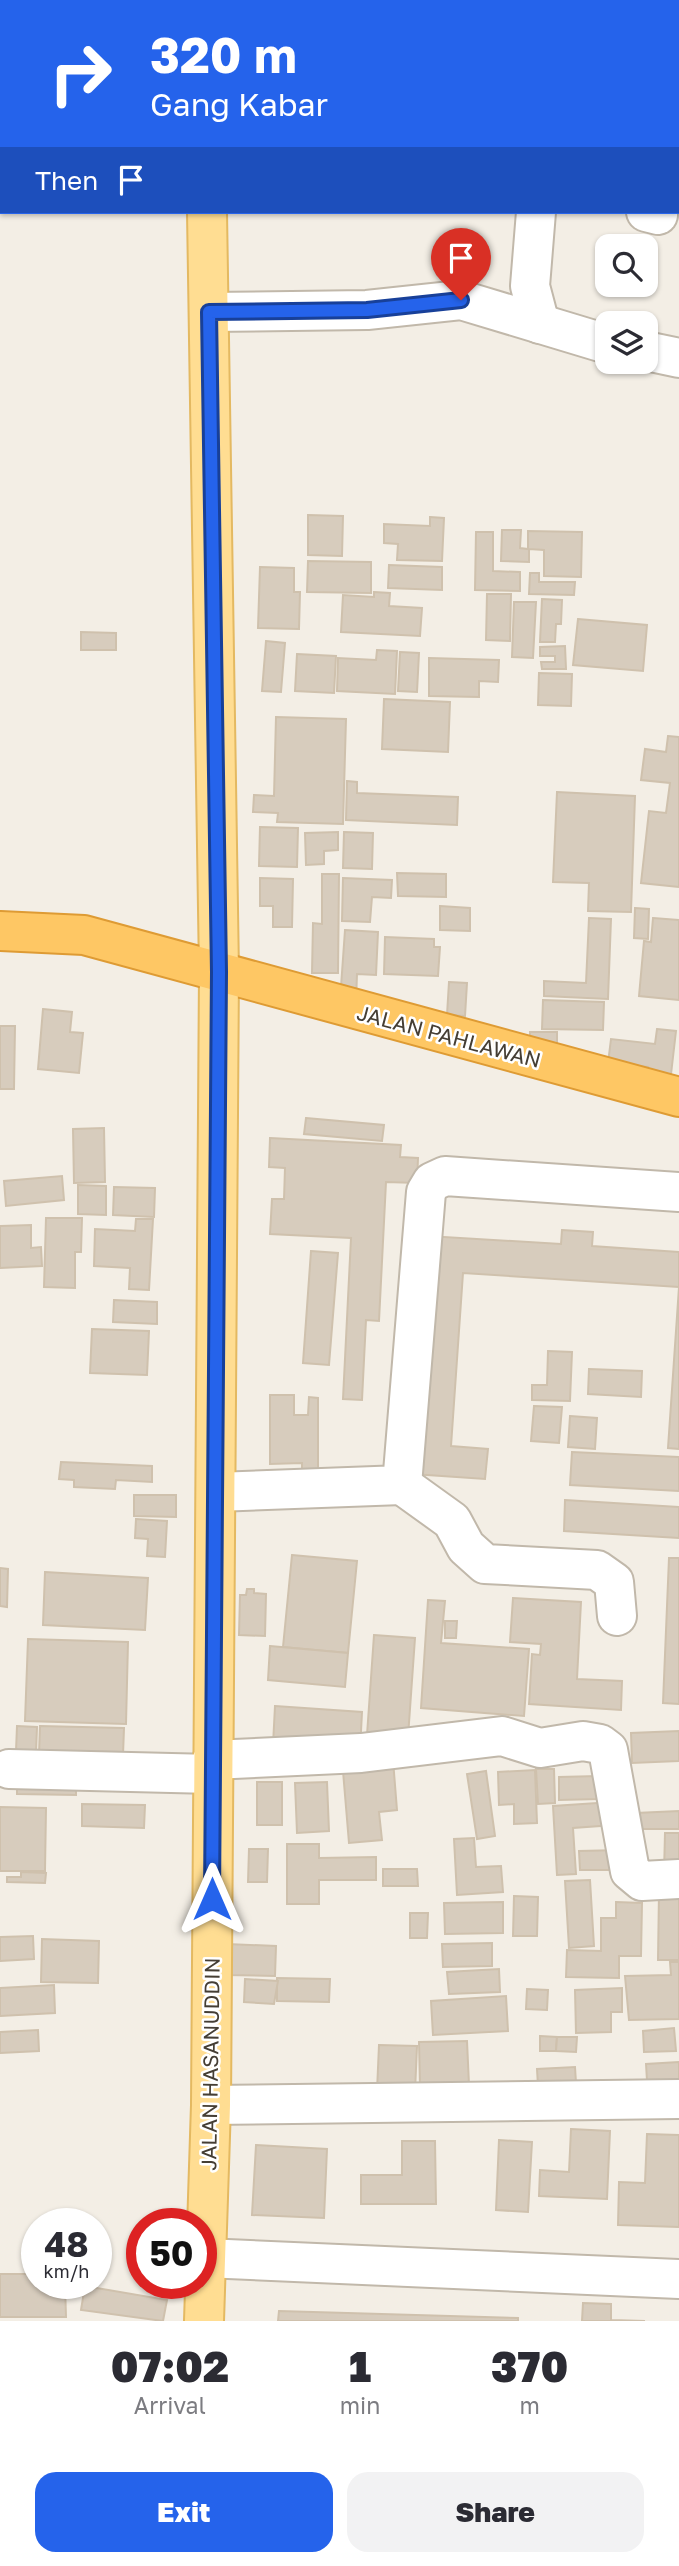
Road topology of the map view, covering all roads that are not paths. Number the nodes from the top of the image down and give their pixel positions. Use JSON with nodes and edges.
{"nodes":[{"id":1,"x":207,"y":214,"type":"edge"},
{"id":2,"x":536,"y":214,"type":"edge"},
{"id":3,"x":209,"y":312,"type":"junction"},
{"id":4,"x":540,"y":324,"type":"junction"},
{"id":5,"x":595,"y":340,"type":"edge"},
{"id":6,"x":658,"y":354,"type":"edge"},
{"id":7,"x":679,"y":358,"type":"edge"},
{"id":8,"x":0,"y":931,"type":"edge"},
{"id":9,"x":219,"y":972,"type":"junction"},
{"id":10,"x":679,"y":1097,"type":"edge"},
{"id":11,"x":679,"y":1192,"type":"edge"},
{"id":12,"x":402,"y":1485,"type":"junction"},
{"id":13,"x":216,"y":1492,"type":"junction"},
{"id":14,"x":617,"y":1616,"type":"dead end"},
{"id":15,"x":212,"y":1767,"type":"junction"},
{"id":16,"x":9,"y":1769,"type":"dead end"},
{"id":17,"x":679,"y":1879,"type":"edge"},
{"id":18,"x":679,"y":2099,"type":"edge"},
{"id":19,"x":211,"y":2105,"type":"junction"},
{"id":20,"x":207,"y":2208,"type":"edge"},
{"id":21,"x":217,"y":2259,"type":"edge"},
{"id":22,"x":679,"y":2279,"type":"edge"},
{"id":23,"x":204,"y":2299,"type":"edge"},
{"id":24,"x":204,"y":2321,"type":"edge"}],
"edges":[{"from":1,"to":3,"type":"main road","name":"JALAN HASANUDDIN"},
{"from":2,"to":4,"type":"street"},
{"from":3,"to":4,"type":"street"},
{"from":3,"to":9,"type":"main road","name":"JALAN HASANUDDIN"},
{"from":4,"to":5,"type":"street"},
{"from":6,"to":7,"type":"street"},
{"from":8,"to":9,"type":"highway","name":"JALAN PAHLAWAN"},
{"from":9,"to":10,"type":"highway","name":"JALAN PAHLAWAN"},
{"from":9,"to":13,"type":"main road","name":"JALAN HASANUDDIN"},
{"from":11,"to":12,"type":"street"},
{"from":12,"to":13,"type":"street"},
{"from":12,"to":14,"type":"street"},
{"from":13,"to":15,"type":"main road","name":"JALAN HASANUDDIN"},
{"from":15,"to":16,"type":"street"},
{"from":15,"to":17,"type":"street"},
{"from":15,"to":19,"type":"main road","name":"JALAN HASANUDDIN"},
{"from":18,"to":19,"type":"street"},
{"from":19,"to":20,"type":"main road","name":"JALAN HASANUDDIN"},
{"from":21,"to":22,"type":"street"},
{"from":23,"to":24,"type":"main road","name":"JALAN HASANUDDIN"}]}
